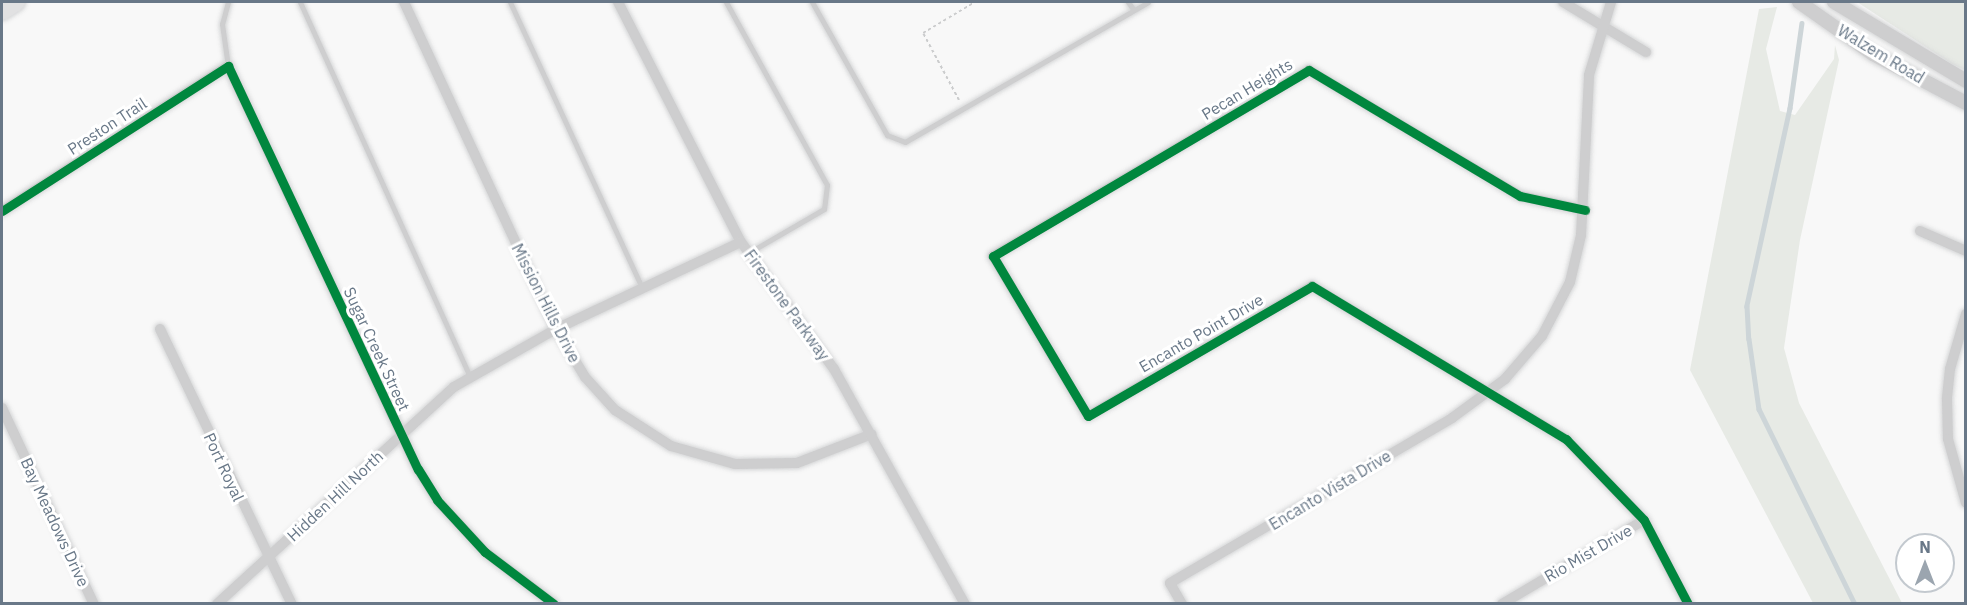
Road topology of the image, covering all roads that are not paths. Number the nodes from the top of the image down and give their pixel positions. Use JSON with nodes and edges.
{"nodes":[{"id":1,"x":228,"y":2,"type":"edge"},
{"id":2,"x":300,"y":2,"type":"edge"},
{"id":3,"x":404,"y":2,"type":"edge"},
{"id":4,"x":510,"y":2,"type":"edge"},
{"id":5,"x":618,"y":2,"type":"edge"},
{"id":6,"x":726,"y":2,"type":"edge"},
{"id":7,"x":812,"y":2,"type":"edge"},
{"id":8,"x":1128,"y":2,"type":"edge"},
{"id":9,"x":1148,"y":2,"type":"edge"},
{"id":10,"x":1563,"y":2,"type":"edge"},
{"id":11,"x":1611,"y":2,"type":"edge"},
{"id":12,"x":1799,"y":2,"type":"edge"},
{"id":13,"x":1834,"y":2,"type":"edge"},
{"id":14,"x":1133,"y":9,"type":"junction"},
{"id":15,"x":1601,"y":26,"type":"junction"},
{"id":16,"x":1646,"y":52,"type":"dead end"},
{"id":17,"x":228,"y":66,"type":"junction"},
{"id":18,"x":1965,"y":81,"type":"edge"},
{"id":19,"x":1965,"y":103,"type":"edge"},
{"id":20,"x":1585,"y":210,"type":"junction"},
{"id":21,"x":2,"y":211,"type":"edge"},
{"id":22,"x":1920,"y":231,"type":"dead end"},
{"id":23,"x":741,"y":242,"type":"junction"},
{"id":24,"x":1965,"y":251,"type":"edge"},
{"id":25,"x":748,"y":253,"type":"junction"},
{"id":26,"x":993,"y":256,"type":"joint"},
{"id":27,"x":642,"y":288,"type":"junction"},
{"id":28,"x":1965,"y":314,"type":"edge"},
{"id":29,"x":160,"y":329,"type":"dead end"},
{"id":30,"x":556,"y":329,"type":"junction"},
{"id":31,"x":470,"y":377,"type":"junction"},
{"id":32,"x":1488,"y":394,"type":"junction"},
{"id":33,"x":2,"y":408,"type":"edge"},
{"id":34,"x":872,"y":434,"type":"junction"},
{"id":35,"x":401,"y":435,"type":"junction"},
{"id":36,"x":1965,"y":503,"type":"edge"},
{"id":37,"x":1644,"y":520,"type":"junction"},
{"id":38,"x":267,"y":558,"type":"junction"},
{"id":39,"x":960,"y":602,"type":"edge"},
{"id":40,"x":94,"y":603,"type":"edge"},
{"id":41,"x":217,"y":603,"type":"edge"},
{"id":42,"x":292,"y":603,"type":"edge"},
{"id":43,"x":554,"y":603,"type":"edge"},
{"id":44,"x":1182,"y":603,"type":"edge"},
{"id":45,"x":1502,"y":603,"type":"edge"},
{"id":46,"x":1688,"y":603,"type":"edge"}],
"edges":[{"from":1,"to":17,"type":"lane"},
{"from":2,"to":31,"type":"lane"},
{"from":3,"to":30,"type":"street","name":"Mission Hills Drive"},
{"from":4,"to":27,"type":"lane"},
{"from":5,"to":23,"type":"street","name":"Firestone Parkway"},
{"from":6,"to":25,"type":"lane"},
{"from":7,"to":14,"type":"lane"},
{"from":8,"to":14,"type":"lane"},
{"from":9,"to":14,"type":"lane"},
{"from":10,"to":15,"type":"street"},
{"from":11,"to":15,"type":"street"},
{"from":12,"to":19,"type":"street","name":"Walzem Road"},
{"from":13,"to":18,"type":"street","name":"Walzem Road"},
{"from":15,"to":16,"type":"street"},
{"from":15,"to":20,"type":"street"},
{"from":17,"to":21,"type":"street","name":"Preston Trail"},
{"from":17,"to":35,"type":"street","name":"Sugar Creek Street"},
{"from":20,"to":26,"type":"street","name":"Pecan Heights"},
{"from":20,"to":32,"type":"street"},
{"from":22,"to":24,"type":"street"},
{"from":23,"to":25,"type":"street","name":"Firestone Parkway"},
{"from":23,"to":27,"type":"street","name":"Hidden Hill North"},
{"from":25,"to":34,"type":"street","name":"Firestone Parkway"},
{"from":26,"to":32,"type":"street","name":"Encanto Point Drive"},
{"from":27,"to":30,"type":"street","name":"Hidden Hill North"},
{"from":28,"to":36,"type":"street"},
{"from":29,"to":38,"type":"street","name":"Port Royal"},
{"from":30,"to":31,"type":"street","name":"Hidden Hill North"},
{"from":30,"to":34,"type":"street","name":"Mission Hills Drive"},
{"from":31,"to":35,"type":"street","name":"Hidden Hill North"},
{"from":32,"to":37,"type":"street","name":"Encanto Point Drive"},
{"from":32,"to":44,"type":"street","name":"Encanto Vista Drive"},
{"from":33,"to":40,"type":"street","name":"Bay Meadows Drive"},
{"from":34,"to":39,"type":"street","name":"Firestone Parkway"},
{"from":35,"to":38,"type":"street","name":"Hidden Hill North"},
{"from":35,"to":43,"type":"street","name":"Sugar Creek Street"},
{"from":37,"to":45,"type":"street","name":"Rio Mist Drive"},
{"from":37,"to":46,"type":"street","name":"Encanto Point Drive"},
{"from":38,"to":41,"type":"street","name":"Hidden Hill North"},
{"from":38,"to":42,"type":"street","name":"Port Royal"}]}
